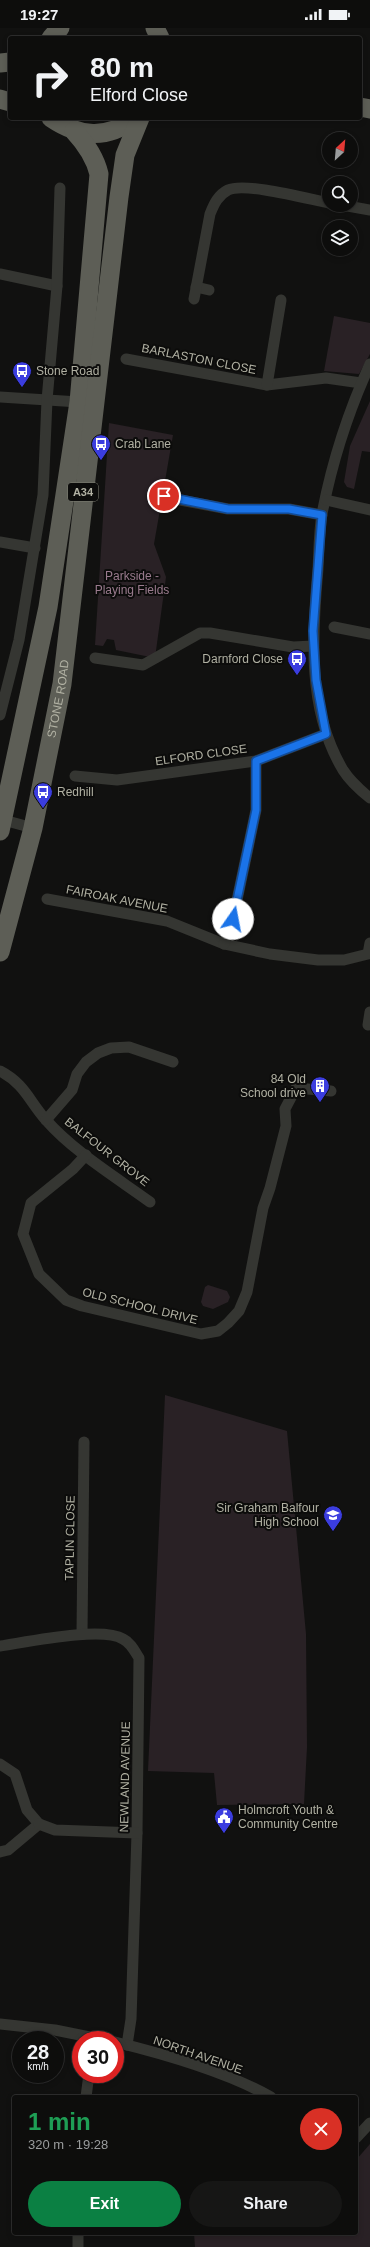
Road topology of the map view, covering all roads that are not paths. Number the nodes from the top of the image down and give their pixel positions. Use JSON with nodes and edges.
{"nodes":[{"id":1,"x":60,"y":28,"type":"edge"},
{"id":2,"x":53,"y":36,"type":"edge"},
{"id":3,"x":55,"y":120,"type":"edge"},
{"id":4,"x":131,"y":120,"type":"edge"},
{"id":5,"x":139,"y":120,"type":"edge"},
{"id":6,"x":74,"y":131,"type":"junction"},
{"id":7,"x":60,"y":188,"type":"dead end"},
{"id":8,"x":322,"y":202,"type":"edge"},
{"id":9,"x":358,"y":208,"type":"edge"},
{"id":10,"x":370,"y":210,"type":"edge"},
{"id":11,"x":0,"y":274,"type":"edge"},
{"id":12,"x":57,"y":286,"type":"junction"},
{"id":13,"x":196,"y":287,"type":"junction"},
{"id":14,"x":209,"y":290,"type":"dead end"},
{"id":15,"x":194,"y":299,"type":"dead end"},
{"id":16,"x":281,"y":300,"type":"dead end"},
{"id":17,"x":126,"y":359,"type":"dead end"},
{"id":18,"x":370,"y":364,"type":"edge"},
{"id":19,"x":361,"y":383,"type":"junction"},
{"id":20,"x":267,"y":385,"type":"junction"},
{"id":21,"x":0,"y":397,"type":"edge"},
{"id":22,"x":47,"y":400,"type":"junction"},
{"id":23,"x":79,"y":402,"type":"junction"},
{"id":24,"x":164,"y":496,"type":"dead end"},
{"id":25,"x":326,"y":500,"type":"junction"},
{"id":26,"x":370,"y":510,"type":"edge"},
{"id":27,"x":322,"y":515,"type":"junction"},
{"id":28,"x":0,"y":542,"type":"edge"},
{"id":29,"x":35,"y":548,"type":"junction"},
{"id":30,"x":334,"y":627,"type":"dead end"},
{"id":31,"x":370,"y":634,"type":"edge"},
{"id":32,"x":313,"y":646,"type":"junction"},
{"id":33,"x":95,"y":658,"type":"dead end"},
{"id":34,"x":0,"y":715,"type":"edge"},
{"id":35,"x":326,"y":734,"type":"junction"},
{"id":36,"x":256,"y":761,"type":"junction"},
{"id":37,"x":76,"y":776,"type":"dead end"},
{"id":38,"x":370,"y":798,"type":"edge"},
{"id":39,"x":1,"y":823,"type":"edge"},
{"id":40,"x":33,"y":828,"type":"junction"},
{"id":41,"x":47,"y":899,"type":"dead end"},
{"id":42,"x":224,"y":944,"type":"junction"},
{"id":43,"x":0,"y":952,"type":"edge"},
{"id":44,"x":369,"y":954,"type":"edge"},
{"id":45,"x":370,"y":1012,"type":"edge"},
{"id":46,"x":368,"y":1025,"type":"dead end"},
{"id":47,"x":173,"y":1062,"type":"dead end"},
{"id":48,"x":0,"y":1071,"type":"edge"},
{"id":49,"x":331,"y":1091,"type":"dead end"},
{"id":50,"x":46,"y":1120,"type":"junction"},
{"id":51,"x":86,"y":1155,"type":"junction"},
{"id":52,"x":150,"y":1202,"type":"dead end"},
{"id":53,"x":84,"y":1442,"type":"dead end"},
{"id":54,"x":82,"y":1634,"type":"junction"},
{"id":55,"x":0,"y":1646,"type":"edge"},
{"id":56,"x":0,"y":1764,"type":"edge"},
{"id":57,"x":39,"y":1824,"type":"junction"},
{"id":58,"x":137,"y":1833,"type":"junction"},
{"id":59,"x":0,"y":1852,"type":"edge"},
{"id":60,"x":0,"y":2024,"type":"edge"},
{"id":61,"x":72,"y":2035,"type":"edge"},
{"id":62,"x":124,"y":2044,"type":"edge"},
{"id":63,"x":127,"y":2045,"type":"junction"},
{"id":64,"x":88,"y":2083,"type":"edge"},
{"id":65,"x":86,"y":2095,"type":"edge"},
{"id":66,"x":266,"y":2095,"type":"edge"},
{"id":67,"x":370,"y":2123,"type":"edge"},
{"id":68,"x":358,"y":2136,"type":"edge"},
{"id":69,"x":78,"y":2235,"type":"edge"},
{"id":70,"x":78,"y":2247,"type":"edge"}],
"edges":[{"from":1,"to":2,"type":"highway"},
{"from":3,"to":6,"type":"highway"},
{"from":4,"to":6,"type":"highway"},
{"from":5,"to":40,"type":"highway","name":"STONE ROAD","number":"A34"},
{"from":6,"to":23,"type":"highway","number":"A34"},
{"from":7,"to":12,"type":"street"},
{"from":8,"to":13,"type":"street"},
{"from":9,"to":10,"type":"street"},
{"from":11,"to":12,"type":"street"},
{"from":12,"to":22,"type":"street"},
{"from":13,"to":14,"type":"street"},
{"from":13,"to":15,"type":"street"},
{"from":16,"to":20,"type":"street","name":"BARLASTON CLOSE"},
{"from":17,"to":20,"type":"street","name":"BARLASTON CLOSE"},
{"from":18,"to":19,"type":"street"},
{"from":19,"to":20,"type":"street","name":"BARLASTON CLOSE"},
{"from":19,"to":25,"type":"street"},
{"from":21,"to":22,"type":"street"},
{"from":22,"to":23,"type":"street"},
{"from":22,"to":29,"type":"street"},
{"from":23,"to":39,"type":"highway","number":"A34"},
{"from":24,"to":27,"type":"street"},
{"from":25,"to":26,"type":"street"},
{"from":25,"to":27,"type":"street"},
{"from":27,"to":32,"type":"street"},
{"from":28,"to":29,"type":"street"},
{"from":29,"to":34,"type":"street"},
{"from":30,"to":31,"type":"street"},
{"from":32,"to":33,"type":"street"},
{"from":32,"to":35,"type":"street"},
{"from":35,"to":36,"type":"street","name":"ELFORD CLOSE"},
{"from":35,"to":38,"type":"street"},
{"from":36,"to":37,"type":"street","name":"ELFORD CLOSE"},
{"from":36,"to":42,"type":"street"},
{"from":39,"to":40,"type":"street"},
{"from":40,"to":43,"type":"highway","name":"STONE ROAD","number":"A34"},
{"from":41,"to":42,"type":"street","name":"FAIROAK AVENUE"},
{"from":42,"to":44,"type":"street","name":"FAIROAK AVENUE"},
{"from":45,"to":46,"type":"street"},
{"from":47,"to":50,"type":"street"},
{"from":48,"to":50,"type":"street","name":"BALFOUR GROVE"},
{"from":49,"to":51,"type":"street","name":"OLD SCHOOL DRIVE"},
{"from":50,"to":51,"type":"street","name":"BALFOUR GROVE"},
{"from":51,"to":52,"type":"street","name":"BALFOUR GROVE"},
{"from":53,"to":54,"type":"street","name":"TAPLIN CLOSE"},
{"from":54,"to":55,"type":"street","name":"NEWLAND AVENUE"},
{"from":54,"to":58,"type":"street","name":"NEWLAND AVENUE"},
{"from":56,"to":57,"type":"street"},
{"from":57,"to":58,"type":"street"},
{"from":57,"to":59,"type":"street"},
{"from":58,"to":63,"type":"street","name":"NEWLAND AVENUE"},
{"from":60,"to":61,"type":"street"},
{"from":62,"to":63,"type":"street","name":"NORTH AVENUE"},
{"from":63,"to":66,"type":"street","name":"NORTH AVENUE"},
{"from":64,"to":65,"type":"street"},
{"from":67,"to":68,"type":"street"},
{"from":69,"to":70,"type":"street"}]}
